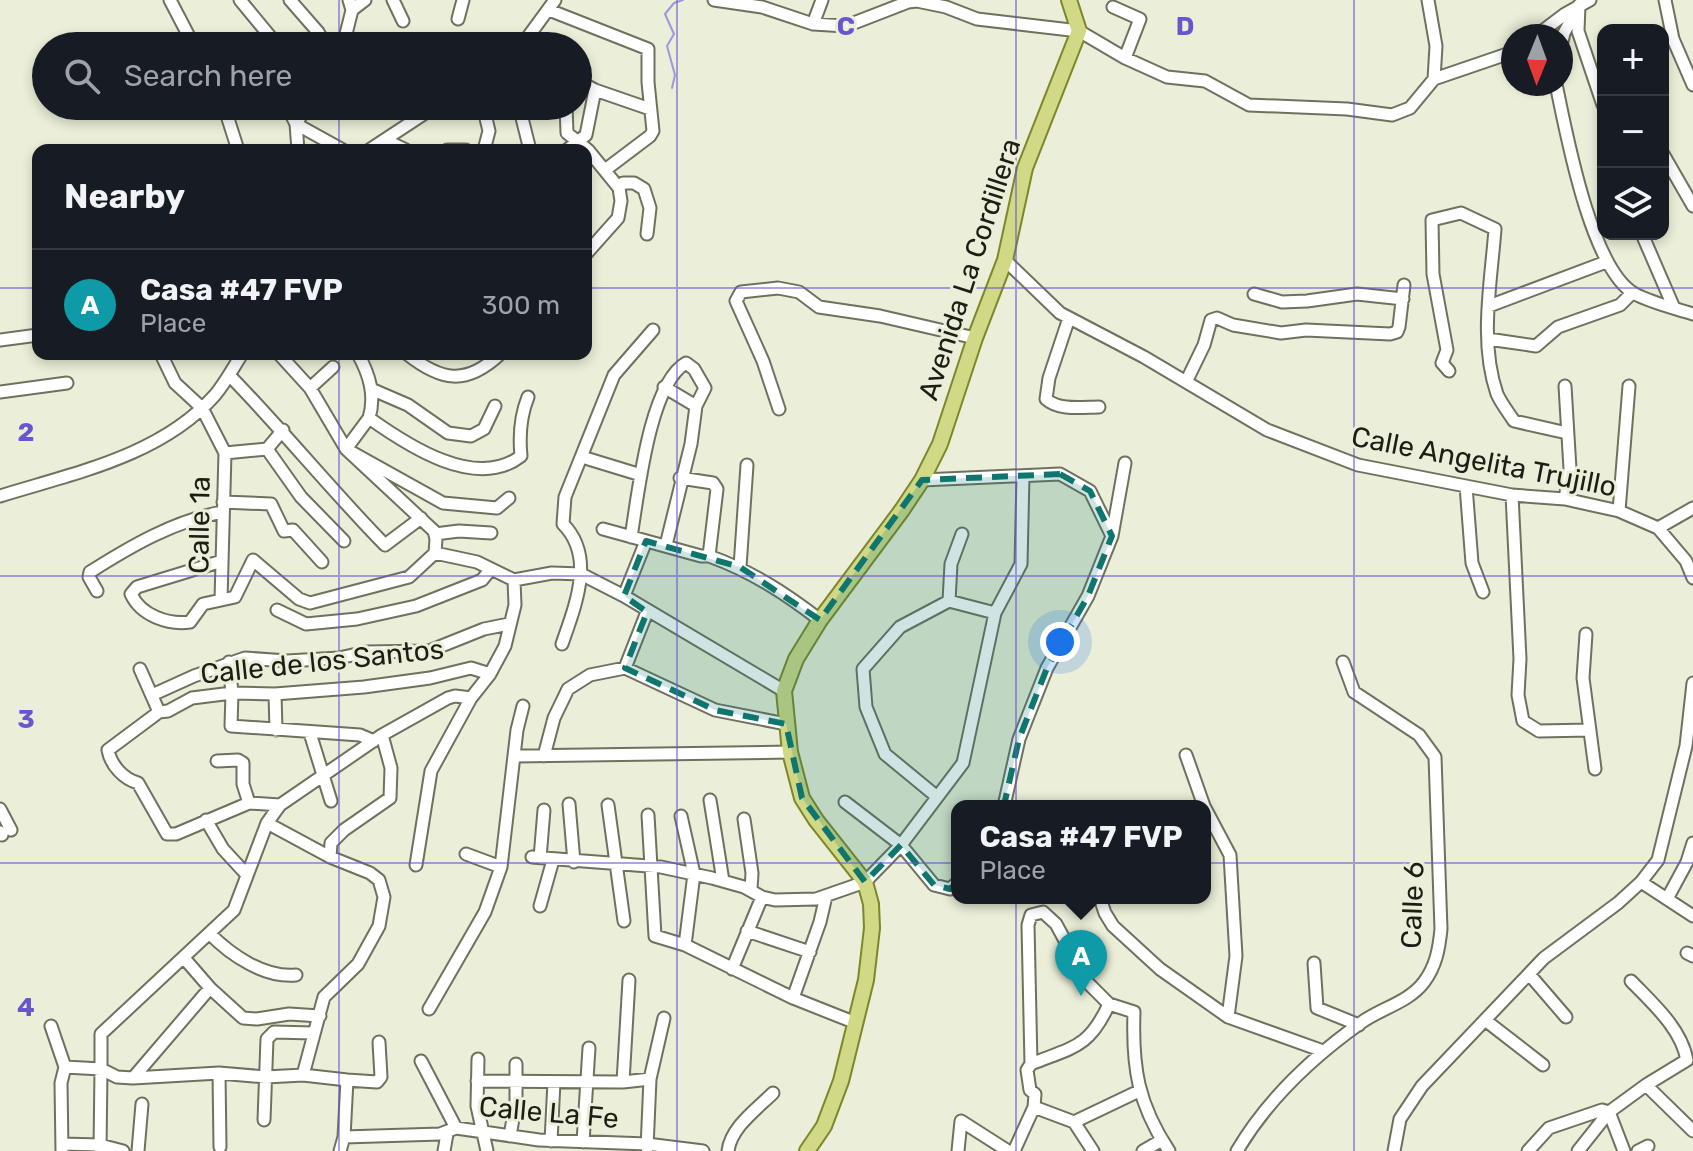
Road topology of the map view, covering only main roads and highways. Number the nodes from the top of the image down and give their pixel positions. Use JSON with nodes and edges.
{"nodes":[{"id":1,"x":1069,"y":0,"type":"edge"},
{"id":2,"x":807,"y":1151,"type":"edge"}],
"edges":[{"from":1,"to":2,"type":"main road","name":"Avenida La Cordillera"}]}
